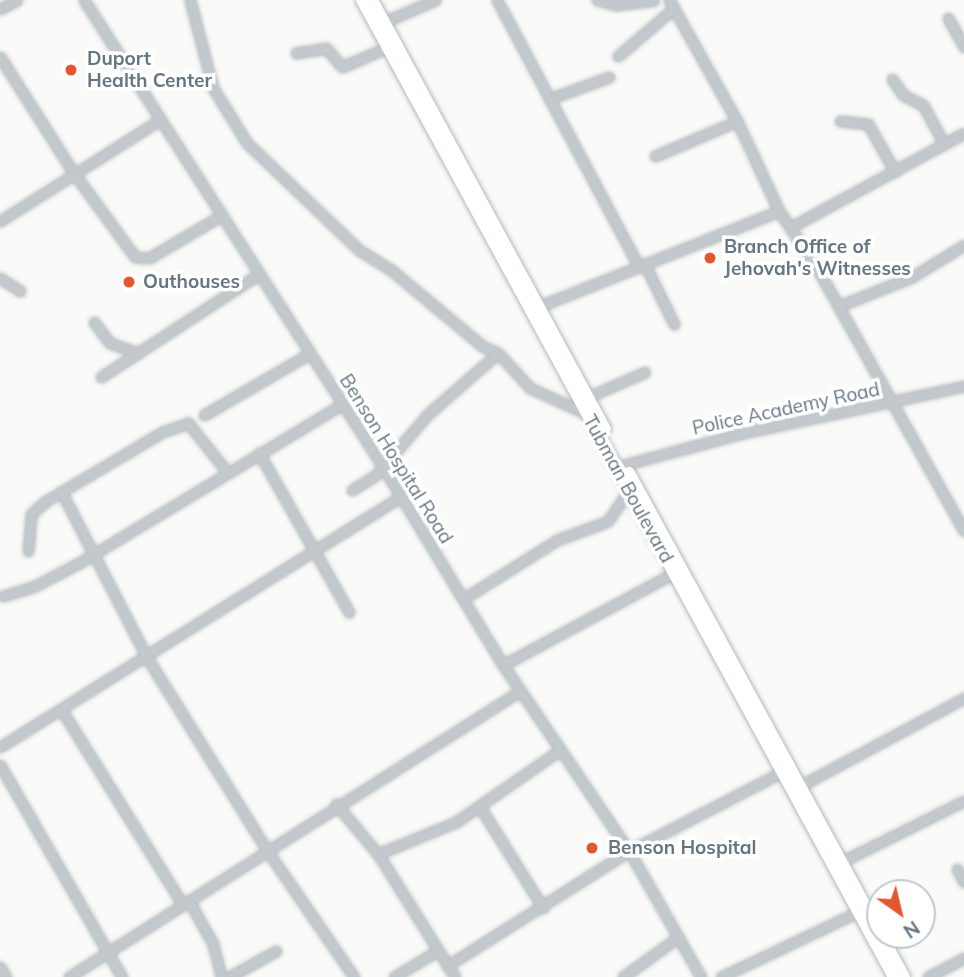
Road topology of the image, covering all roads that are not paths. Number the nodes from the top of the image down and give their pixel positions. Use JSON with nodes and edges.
{"nodes":[{"id":1,"x":17,"y":0,"type":"edge"},
{"id":2,"x":84,"y":0,"type":"edge"},
{"id":3,"x":190,"y":0,"type":"edge"},
{"id":4,"x":362,"y":0,"type":"edge"},
{"id":5,"x":372,"y":0,"type":"edge"},
{"id":6,"x":435,"y":0,"type":"edge"},
{"id":7,"x":497,"y":0,"type":"edge"},
{"id":8,"x":597,"y":0,"type":"edge"},
{"id":9,"x":654,"y":0,"type":"edge"},
{"id":10,"x":671,"y":4,"type":"edge"},
{"id":11,"x":0,"y":9,"type":"edge"},
{"id":12,"x":948,"y":18,"type":"dead end"},
{"id":13,"x":384,"y":22,"type":"junction"},
{"id":14,"x":388,"y":47,"type":"junction"},
{"id":15,"x":964,"y":47,"type":"edge"},
{"id":16,"x":296,"y":53,"type":"dead end"},
{"id":17,"x":618,"y":55,"type":"dead end"},
{"id":18,"x":0,"y":57,"type":"edge"},
{"id":19,"x":609,"y":77,"type":"dead end"},
{"id":20,"x":892,"y":79,"type":"dead end"},
{"id":21,"x":549,"y":99,"type":"junction"},
{"id":22,"x":160,"y":120,"type":"junction"},
{"id":23,"x":737,"y":121,"type":"junction"},
{"id":24,"x":840,"y":121,"type":"dead end"},
{"id":25,"x":964,"y":133,"type":"edge"},
{"id":26,"x":944,"y":144,"type":"junction"},
{"id":27,"x":655,"y":156,"type":"dead end"},
{"id":28,"x":73,"y":172,"type":"junction"},
{"id":29,"x":895,"y":172,"type":"junction"},
{"id":30,"x":779,"y":211,"type":"junction"},
{"id":31,"x":222,"y":215,"type":"junction"},
{"id":32,"x":0,"y":221,"type":"edge"},
{"id":33,"x":791,"y":227,"type":"junction"},
{"id":34,"x":964,"y":245,"type":"edge"},
{"id":35,"x":642,"y":266,"type":"junction"},
{"id":36,"x":259,"y":274,"type":"junction"},
{"id":37,"x":0,"y":278,"type":"edge"},
{"id":38,"x":20,"y":291,"type":"dead end"},
{"id":39,"x":540,"y":306,"type":"junction"},
{"id":40,"x":839,"y":306,"type":"junction"},
{"id":41,"x":94,"y":322,"type":"dead end"},
{"id":42,"x":674,"y":324,"type":"dead end"},
{"id":43,"x":138,"y":353,"type":"junction"},
{"id":44,"x":498,"y":353,"type":"junction"},
{"id":45,"x":309,"y":354,"type":"junction"},
{"id":46,"x":645,"y":372,"type":"dead end"},
{"id":47,"x":101,"y":377,"type":"dead end"},
{"id":48,"x":964,"y":386,"type":"edge"},
{"id":49,"x":588,"y":397,"type":"junction"},
{"id":50,"x":891,"y":404,"type":"junction"},
{"id":51,"x":341,"y":405,"type":"junction"},
{"id":52,"x":204,"y":415,"type":"dead end"},
{"id":53,"x":588,"y":415,"type":"junction"},
{"id":54,"x":259,"y":453,"type":"junction"},
{"id":55,"x":621,"y":466,"type":"junction"},
{"id":56,"x":383,"y":467,"type":"junction"},
{"id":57,"x":227,"y":472,"type":"junction"},
{"id":58,"x":352,"y":490,"type":"dead end"},
{"id":59,"x":629,"y":490,"type":"junction"},
{"id":60,"x":62,"y":493,"type":"junction"},
{"id":61,"x":400,"y":497,"type":"junction"},
{"id":62,"x":964,"y":531,"type":"edge"},
{"id":63,"x":28,"y":551,"type":"dead end"},
{"id":64,"x":312,"y":551,"type":"junction"},
{"id":65,"x":91,"y":552,"type":"junction"},
{"id":66,"x":674,"y":573,"type":"junction"},
{"id":67,"x":4,"y":596,"type":"dead end"},
{"id":68,"x":463,"y":599,"type":"junction"},
{"id":69,"x":349,"y":612,"type":"dead end"},
{"id":70,"x":146,"y":656,"type":"junction"},
{"id":71,"x":503,"y":665,"type":"junction"},
{"id":72,"x":520,"y":691,"type":"junction"},
{"id":73,"x":964,"y":698,"type":"edge"},
{"id":74,"x":61,"y":709,"type":"junction"},
{"id":75,"x":0,"y":747,"type":"edge"},
{"id":76,"x":559,"y":750,"type":"junction"},
{"id":77,"x":0,"y":765,"type":"edge"},
{"id":78,"x":782,"y":772,"type":"junction"},
{"id":79,"x":800,"y":786,"type":"junction"},
{"id":80,"x":964,"y":801,"type":"edge"},
{"id":81,"x":336,"y":804,"type":"junction"},
{"id":82,"x":480,"y":807,"type":"junction"},
{"id":83,"x":629,"y":851,"type":"junction"},
{"id":84,"x":268,"y":852,"type":"junction"},
{"id":85,"x":378,"y":854,"type":"junction"},
{"id":86,"x":841,"y":862,"type":"junction"},
{"id":87,"x":957,"y":869,"type":"dead end"},
{"id":88,"x":964,"y":882,"type":"edge"},
{"id":89,"x":186,"y":903,"type":"junction"},
{"id":90,"x":866,"y":907,"type":"edge"},
{"id":91,"x":543,"y":908,"type":"junction"},
{"id":92,"x":858,"y":912,"type":"junction"},
{"id":93,"x":678,"y":937,"type":"junction"},
{"id":94,"x":889,"y":949,"type":"edge"},
{"id":95,"x":276,"y":951,"type":"dead end"},
{"id":96,"x":437,"y":951,"type":"junction"},
{"id":97,"x":108,"y":952,"type":"junction"},
{"id":98,"x":964,"y":958,"type":"edge"},
{"id":99,"x":447,"y":966,"type":"junction"},
{"id":100,"x":0,"y":967,"type":"edge"},
{"id":101,"x":889,"y":975,"type":"edge"},
{"id":102,"x":6,"y":977,"type":"edge"},
{"id":103,"x":69,"y":977,"type":"edge"},
{"id":104,"x":122,"y":977,"type":"edge"},
{"id":105,"x":221,"y":977,"type":"edge"},
{"id":106,"x":229,"y":977,"type":"edge"},
{"id":107,"x":354,"y":977,"type":"edge"},
{"id":108,"x":394,"y":977,"type":"edge"},
{"id":109,"x":454,"y":977,"type":"edge"},
{"id":110,"x":623,"y":977,"type":"edge"},
{"id":111,"x":701,"y":977,"type":"edge"},
{"id":112,"x":721,"y":977,"type":"edge"},
{"id":113,"x":904,"y":977,"type":"edge"},
{"id":114,"x":928,"y":977,"type":"edge"}],
"edges":[{"from":1,"to":11,"type":"street"},
{"from":2,"to":22,"type":"street","name":"Benson Hospital Road"},
{"from":3,"to":44,"type":"street"},
{"from":4,"to":14,"type":"highway","name":"Tubman Boulevard"},
{"from":5,"to":13,"type":"highway","name":"Tubman Boulevard"},
{"from":6,"to":13,"type":"street"},
{"from":7,"to":21,"type":"street"},
{"from":8,"to":9,"type":"street"},
{"from":10,"to":17,"type":"street"},
{"from":10,"to":23,"type":"street"},
{"from":12,"to":15,"type":"street"},
{"from":13,"to":39,"type":"highway","name":"Tubman Boulevard"},
{"from":14,"to":16,"type":"street"},
{"from":14,"to":53,"type":"highway","name":"Tubman Boulevard"},
{"from":18,"to":28,"type":"street"},
{"from":19,"to":21,"type":"street"},
{"from":20,"to":26,"type":"street"},
{"from":21,"to":35,"type":"street"},
{"from":22,"to":28,"type":"street"},
{"from":22,"to":31,"type":"street","name":"Benson Hospital Road"},
{"from":23,"to":27,"type":"street"},
{"from":23,"to":30,"type":"street"},
{"from":24,"to":29,"type":"street"},
{"from":25,"to":26,"type":"street"},
{"from":26,"to":29,"type":"street"},
{"from":28,"to":31,"type":"street"},
{"from":28,"to":32,"type":"street"},
{"from":29,"to":33,"type":"street"},
{"from":30,"to":33,"type":"street"},
{"from":30,"to":35,"type":"street"},
{"from":31,"to":36,"type":"street","name":"Benson Hospital Road"},
{"from":33,"to":40,"type":"street"},
{"from":34,"to":40,"type":"street"},
{"from":35,"to":39,"type":"street"},
{"from":35,"to":42,"type":"street"},
{"from":36,"to":43,"type":"street"},
{"from":36,"to":45,"type":"street","name":"Benson Hospital Road"},
{"from":37,"to":38,"type":"street"},
{"from":39,"to":49,"type":"highway","name":"Tubman Boulevard"},
{"from":40,"to":50,"type":"street"},
{"from":41,"to":43,"type":"street"},
{"from":43,"to":47,"type":"street"},
{"from":44,"to":53,"type":"street"},
{"from":44,"to":56,"type":"street"},
{"from":45,"to":51,"type":"street","name":"Benson Hospital Road"},
{"from":45,"to":52,"type":"street"},
{"from":46,"to":49,"type":"street"},
{"from":48,"to":50,"type":"street","name":"Police Academy Road"},
{"from":49,"to":55,"type":"highway","name":"Tubman Boulevard"},
{"from":50,"to":55,"type":"street","name":"Police Academy Road"},
{"from":50,"to":62,"type":"street"},
{"from":51,"to":54,"type":"street"},
{"from":51,"to":56,"type":"street","name":"Benson Hospital Road"},
{"from":53,"to":55,"type":"highway","name":"Tubman Boulevard"},
{"from":54,"to":57,"type":"street"},
{"from":54,"to":64,"type":"street"},
{"from":55,"to":59,"type":"highway","name":"Tubman Boulevard"},
{"from":55,"to":79,"type":"highway","name":"Tubman Boulevard"},
{"from":56,"to":58,"type":"street"},
{"from":56,"to":61,"type":"street","name":"Benson Hospital Road"},
{"from":57,"to":60,"type":"street"},
{"from":57,"to":65,"type":"street"},
{"from":59,"to":66,"type":"highway","name":"Tubman Boulevard"},
{"from":59,"to":68,"type":"street"},
{"from":60,"to":63,"type":"street"},
{"from":60,"to":65,"type":"street"},
{"from":61,"to":64,"type":"street"},
{"from":61,"to":68,"type":"street","name":"Benson Hospital Road"},
{"from":64,"to":69,"type":"street"},
{"from":64,"to":70,"type":"street"},
{"from":65,"to":67,"type":"street"},
{"from":65,"to":70,"type":"street"},
{"from":66,"to":71,"type":"street"},
{"from":66,"to":78,"type":"highway","name":"Tubman Boulevard"},
{"from":68,"to":71,"type":"street","name":"Benson Hospital Road"},
{"from":70,"to":74,"type":"street"},
{"from":70,"to":84,"type":"street"},
{"from":71,"to":72,"type":"street","name":"Benson Hospital Road"},
{"from":72,"to":76,"type":"street","name":"Benson Hospital Road"},
{"from":72,"to":81,"type":"street"},
{"from":73,"to":79,"type":"street"},
{"from":74,"to":75,"type":"street"},
{"from":74,"to":89,"type":"street"},
{"from":76,"to":82,"type":"street"},
{"from":76,"to":83,"type":"street","name":"Benson Hospital Road"},
{"from":77,"to":97,"type":"street"},
{"from":78,"to":83,"type":"street"},
{"from":78,"to":92,"type":"highway","name":"Tubman Boulevard"},
{"from":79,"to":86,"type":"highway","name":"Tubman Boulevard"},
{"from":80,"to":86,"type":"street"},
{"from":81,"to":84,"type":"street"},
{"from":81,"to":85,"type":"street"},
{"from":82,"to":85,"type":"street"},
{"from":82,"to":91,"type":"street"},
{"from":83,"to":91,"type":"street"},
{"from":83,"to":93,"type":"street","name":"Benson Hospital Road"},
{"from":84,"to":89,"type":"street"},
{"from":84,"to":107,"type":"street"},
{"from":85,"to":96,"type":"street"},
{"from":86,"to":90,"type":"highway","name":"Tubman Boulevard"},
{"from":87,"to":88,"type":"street"},
{"from":89,"to":97,"type":"street"},
{"from":89,"to":105,"type":"street"},
{"from":91,"to":99,"type":"street"},
{"from":92,"to":101,"type":"highway","name":"Tubman Boulevard"},
{"from":92,"to":112,"type":"street"},
{"from":93,"to":110,"type":"street"},
{"from":93,"to":111,"type":"street","name":"Benson Hospital Road"},
{"from":94,"to":113,"type":"highway","name":"Tubman Boulevard"},
{"from":95,"to":106,"type":"street"},
{"from":96,"to":99,"type":"street"},
{"from":96,"to":108,"type":"street"},
{"from":97,"to":103,"type":"street"},
{"from":97,"to":104,"type":"street"},
{"from":98,"to":114,"type":"street"},
{"from":99,"to":109,"type":"street"},
{"from":100,"to":102,"type":"street"}]}
